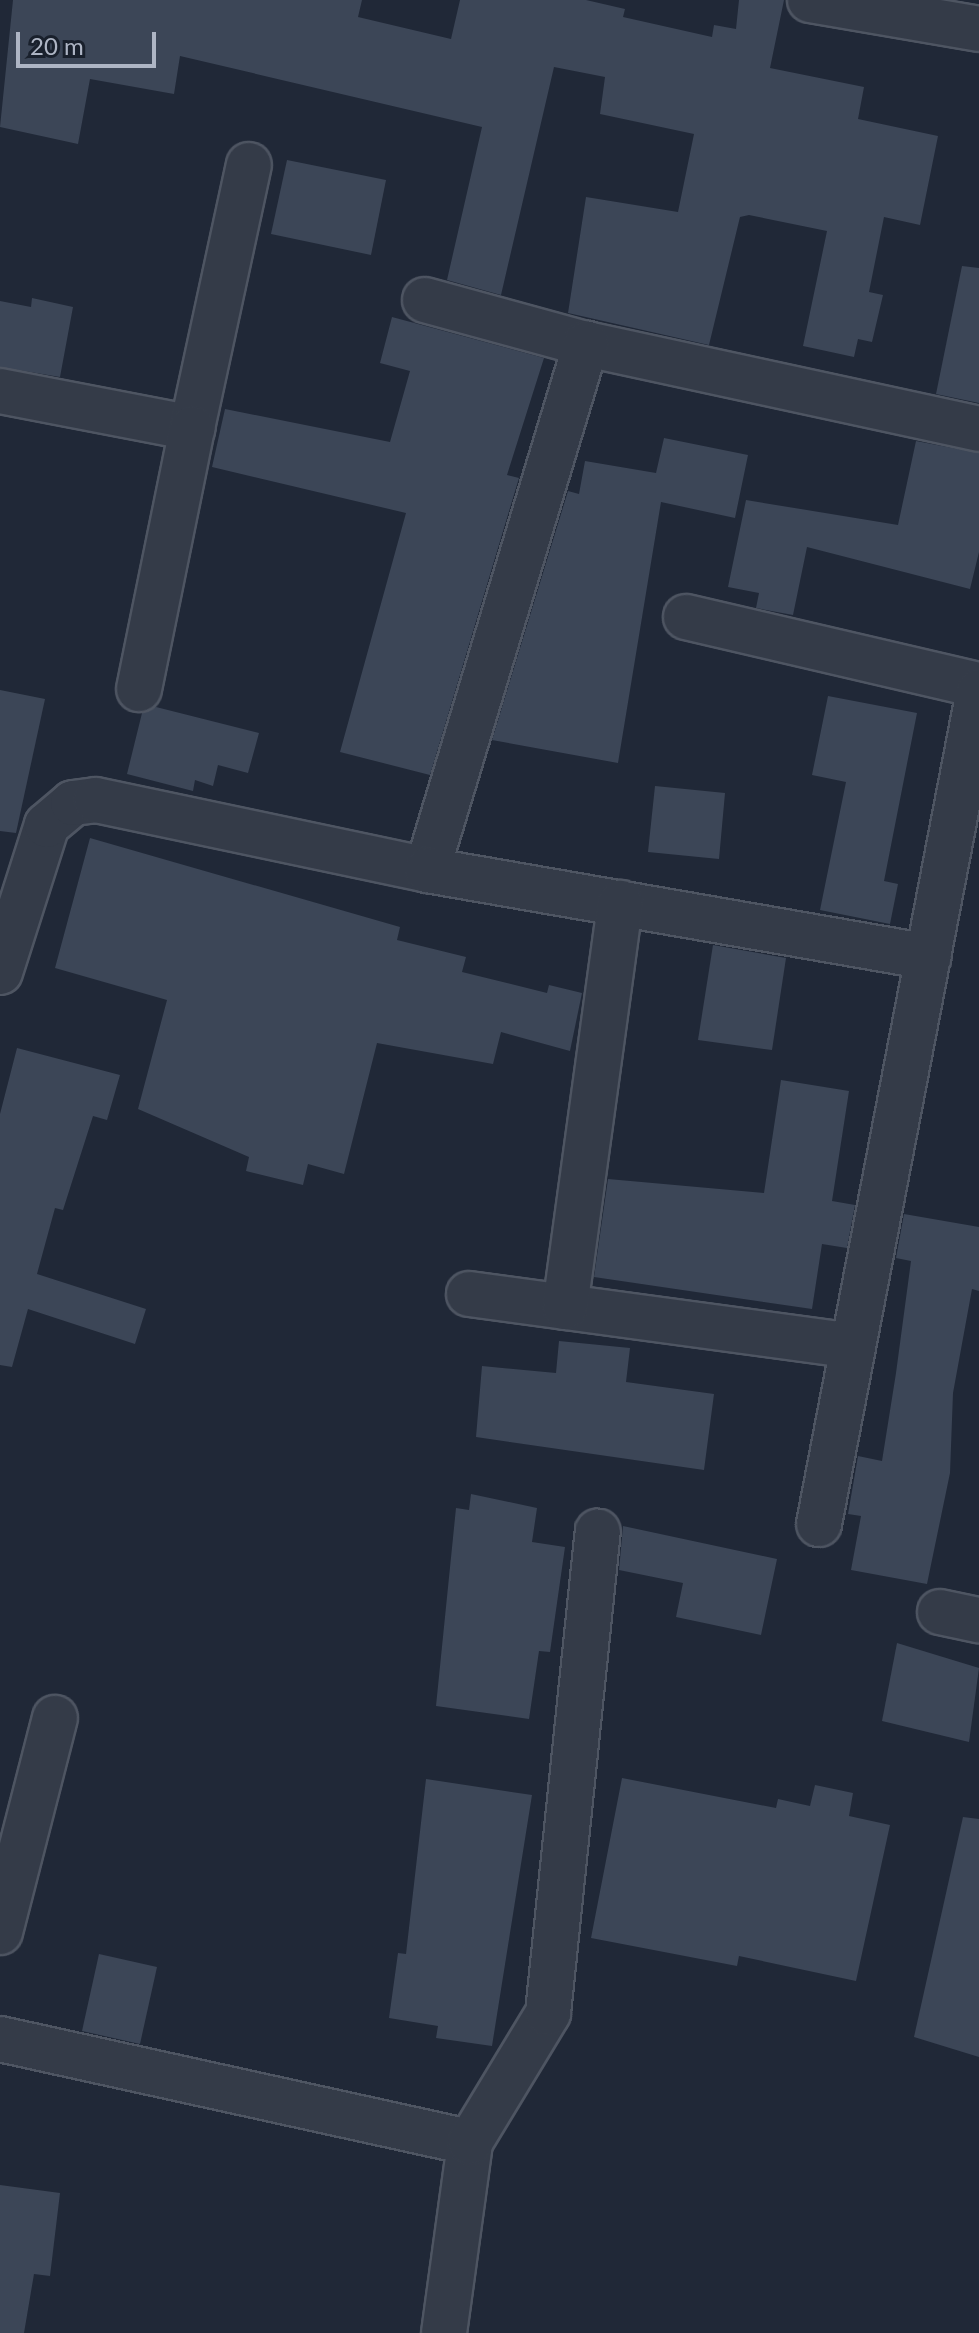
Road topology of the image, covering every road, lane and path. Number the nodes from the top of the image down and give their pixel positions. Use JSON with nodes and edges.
{"nodes":[{"id":1,"x":810,"y":0,"type":"edge"},
{"id":2,"x":979,"y":29,"type":"edge"},
{"id":3,"x":249,"y":165,"type":"dead end"},
{"id":4,"x":425,"y":300,"type":"dead end"},
{"id":5,"x":586,"y":344,"type":"junction"},
{"id":6,"x":0,"y":391,"type":"edge"},
{"id":7,"x":192,"y":428,"type":"junction"},
{"id":8,"x":979,"y":429,"type":"edge"},
{"id":9,"x":686,"y":617,"type":"dead end"},
{"id":10,"x":979,"y":685,"type":"edge"},
{"id":11,"x":139,"y":689,"type":"dead end"},
{"id":12,"x":979,"y":691,"type":"edge"},
{"id":13,"x":427,"y":870,"type":"junction"},
{"id":14,"x":620,"y":903,"type":"junction"},
{"id":15,"x":929,"y":957,"type":"junction"},
{"id":16,"x":0,"y":972,"type":"edge"},
{"id":17,"x":469,"y":1294,"type":"dead end"},
{"id":18,"x":565,"y":1307,"type":"junction"},
{"id":19,"x":852,"y":1346,"type":"junction"},
{"id":20,"x":819,"y":1524,"type":"dead end"},
{"id":21,"x":598,"y":1532,"type":"dead end"},
{"id":22,"x":55,"y":1718,"type":"dead end"},
{"id":23,"x":0,"y":1932,"type":"edge"},
{"id":24,"x":0,"y":2039,"type":"edge"},
{"id":25,"x":470,"y":2142,"type":"junction"},
{"id":26,"x":444,"y":2333,"type":"edge"}],
"edges":[{"from":1,"to":2,"type":"street"},
{"from":3,"to":7,"type":"street"},
{"from":4,"to":5,"type":"street"},
{"from":5,"to":8,"type":"street"},
{"from":5,"to":13,"type":"street"},
{"from":6,"to":7,"type":"street"},
{"from":7,"to":11,"type":"street"},
{"from":9,"to":10,"type":"street"},
{"from":12,"to":15,"type":"street"},
{"from":13,"to":14,"type":"street"},
{"from":13,"to":16,"type":"street"},
{"from":14,"to":15,"type":"street"},
{"from":14,"to":18,"type":"street"},
{"from":15,"to":19,"type":"street"},
{"from":17,"to":18,"type":"street"},
{"from":18,"to":19,"type":"street"},
{"from":19,"to":20,"type":"street"},
{"from":21,"to":25,"type":"street"},
{"from":22,"to":23,"type":"street"},
{"from":24,"to":25,"type":"street"},
{"from":25,"to":26,"type":"street"}]}
